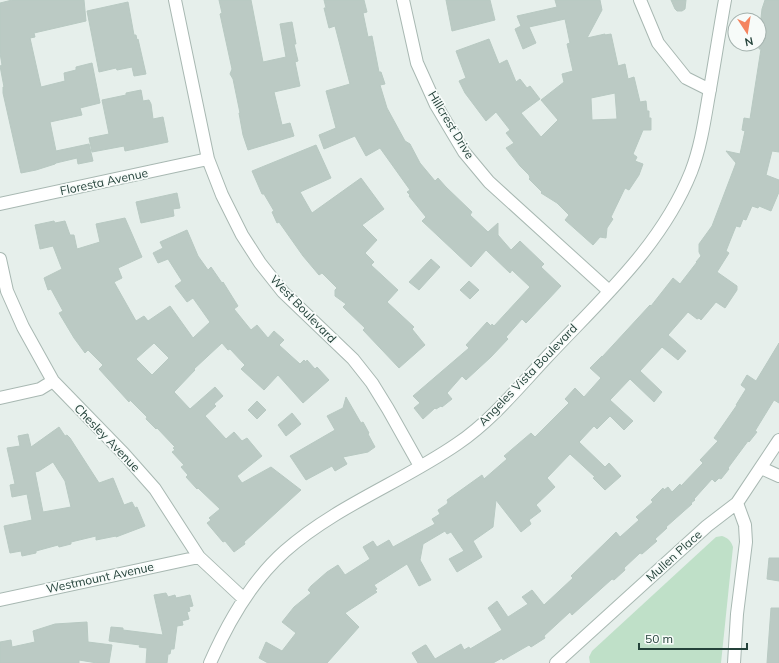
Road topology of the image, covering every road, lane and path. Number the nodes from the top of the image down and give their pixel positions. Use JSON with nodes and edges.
{"nodes":[{"id":1,"x":175,"y":0,"type":"edge"},
{"id":2,"x":404,"y":0,"type":"edge"},
{"id":3,"x":640,"y":0,"type":"edge"},
{"id":4,"x":725,"y":0,"type":"edge"},
{"id":5,"x":710,"y":90,"type":"junction"},
{"id":6,"x":208,"y":159,"type":"junction"},
{"id":7,"x":0,"y":204,"type":"edge"},
{"id":8,"x":0,"y":259,"type":"edge"},
{"id":9,"x":609,"y":291,"type":"junction"},
{"id":10,"x":53,"y":381,"type":"junction"},
{"id":11,"x":0,"y":398,"type":"edge"},
{"id":12,"x":779,"y":440,"type":"edge"},
{"id":13,"x":420,"y":466,"type":"junction"},
{"id":14,"x":761,"y":468,"type":"junction"},
{"id":15,"x":779,"y":476,"type":"edge"},
{"id":16,"x":737,"y":503,"type":"junction"},
{"id":17,"x":199,"y":557,"type":"junction"},
{"id":18,"x":244,"y":599,"type":"junction"},
{"id":19,"x":0,"y":600,"type":"edge"},
{"id":20,"x":210,"y":663,"type":"edge"},
{"id":21,"x":556,"y":663,"type":"edge"},
{"id":22,"x":734,"y":663,"type":"edge"}],
"edges":[{"from":1,"to":6,"type":"street","name":"West Boulevard"},
{"from":2,"to":9,"type":"street","name":"Hillcrest Drive"},
{"from":3,"to":5,"type":"street"},
{"from":4,"to":5,"type":"street","name":"Angeles Vista Boulevard"},
{"from":5,"to":9,"type":"street","name":"Angeles Vista Boulevard"},
{"from":6,"to":7,"type":"street","name":"Floresta Avenue"},
{"from":6,"to":13,"type":"street","name":"West Boulevard"},
{"from":8,"to":10,"type":"street","name":"Chesley Avenue"},
{"from":9,"to":13,"type":"street","name":"Angeles Vista Boulevard"},
{"from":10,"to":11,"type":"street"},
{"from":10,"to":17,"type":"street","name":"Chesley Avenue"},
{"from":12,"to":14,"type":"street","name":"Mullen Place"},
{"from":13,"to":18,"type":"street","name":"Angeles Vista Boulevard"},
{"from":14,"to":15,"type":"street"},
{"from":14,"to":16,"type":"street","name":"Mullen Place"},
{"from":16,"to":21,"type":"street","name":"Mullen Place"},
{"from":16,"to":22,"type":"street"},
{"from":17,"to":18,"type":"street","name":"Chesley Avenue"},
{"from":17,"to":19,"type":"street","name":"Westmount Avenue"},
{"from":18,"to":20,"type":"street","name":"Angeles Vista Boulevard"}]}
